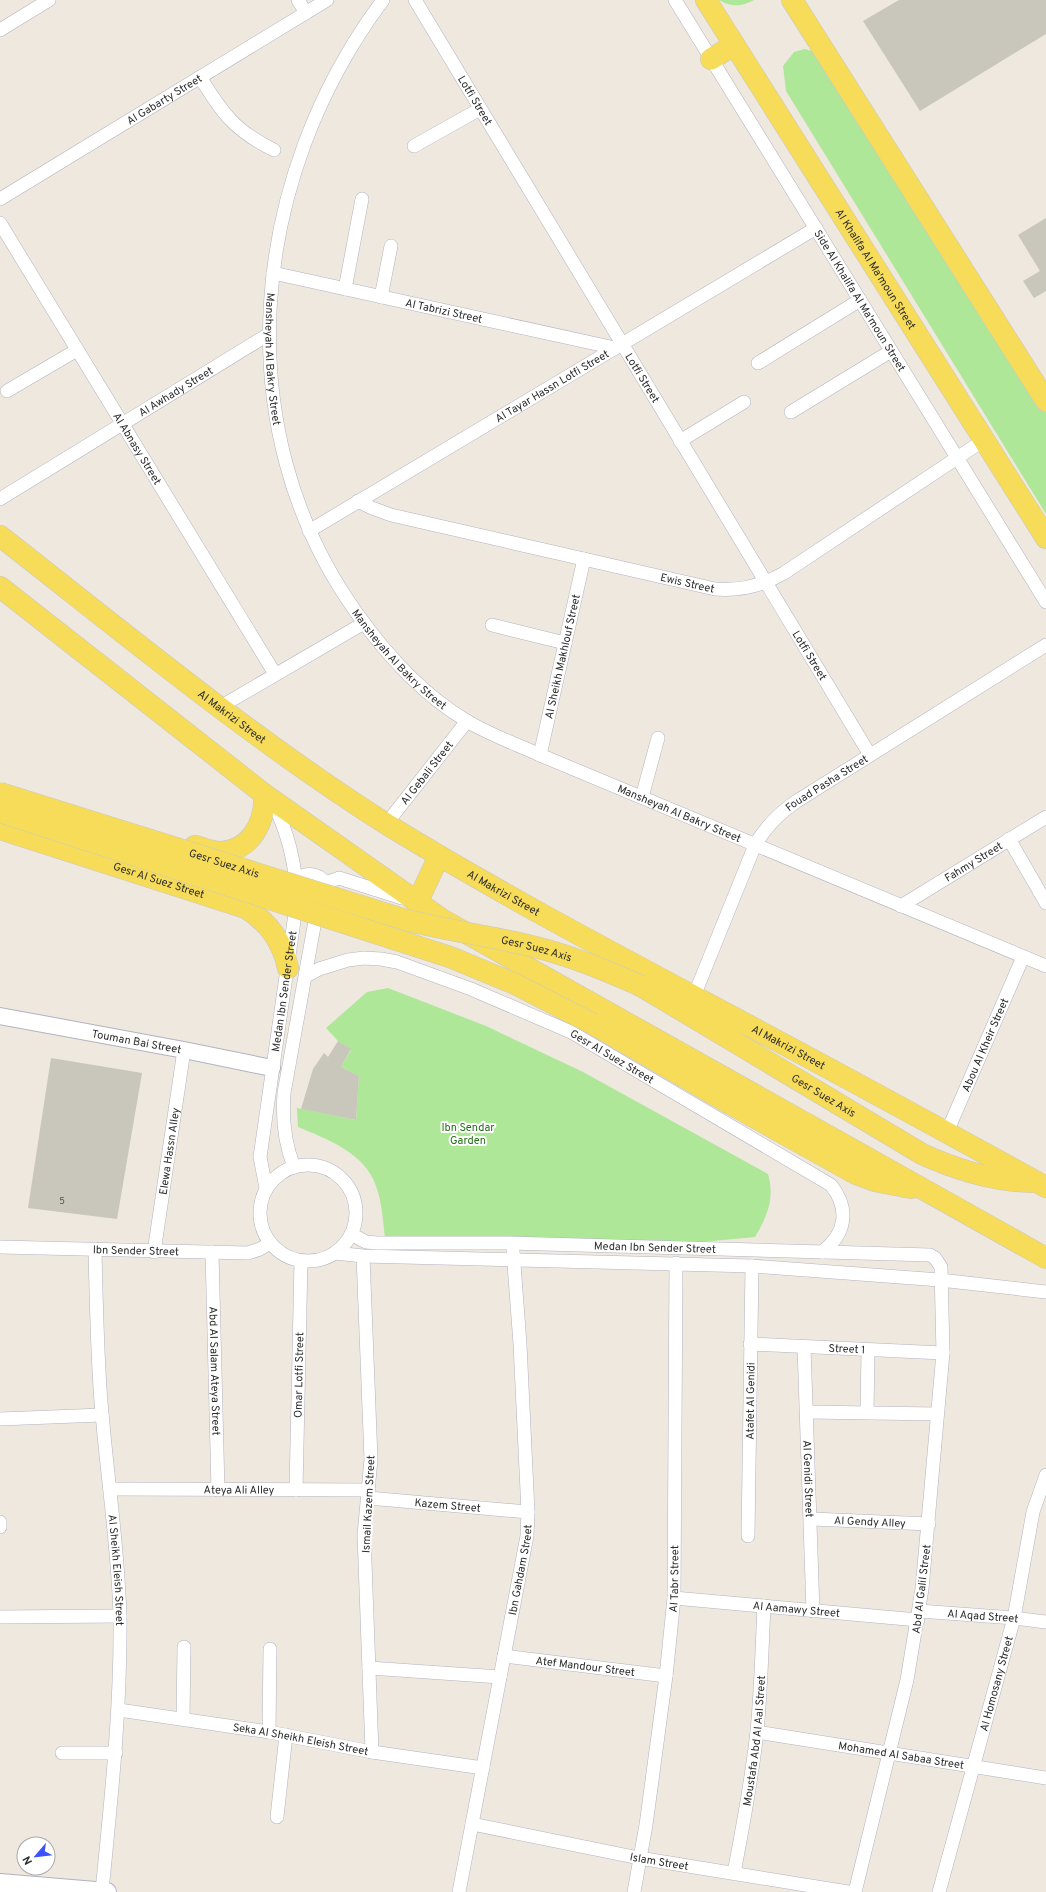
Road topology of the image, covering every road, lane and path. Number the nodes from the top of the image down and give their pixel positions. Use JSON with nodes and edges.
{"nodes":[{"id":1,"x":49,"y":0,"type":"edge"},
{"id":2,"x":298,"y":0,"type":"edge"},
{"id":3,"x":328,"y":0,"type":"edge"},
{"id":4,"x":383,"y":0,"type":"edge"},
{"id":5,"x":415,"y":0,"type":"edge"},
{"id":6,"x":675,"y":0,"type":"edge"},
{"id":7,"x":706,"y":0,"type":"edge"},
{"id":8,"x":792,"y":0,"type":"edge"},
{"id":9,"x":306,"y":13,"type":"junction"},
{"id":10,"x":0,"y":30,"type":"edge"},
{"id":11,"x":734,"y":45,"type":"junction"},
{"id":12,"x":711,"y":59,"type":"junction"},
{"id":13,"x":200,"y":77,"type":"junction"},
{"id":14,"x":480,"y":109,"type":"junction"},
{"id":15,"x":414,"y":146,"type":"dead end"},
{"id":16,"x":274,"y":150,"type":"dead end"},
{"id":17,"x":0,"y":199,"type":"edge"},
{"id":18,"x":362,"y":199,"type":"dead end"},
{"id":19,"x":0,"y":223,"type":"edge"},
{"id":20,"x":816,"y":228,"type":"junction"},
{"id":21,"x":391,"y":246,"type":"dead end"},
{"id":22,"x":273,"y":273,"type":"junction"},
{"id":23,"x":345,"y":289,"type":"junction"},
{"id":24,"x":382,"y":297,"type":"junction"},
{"id":25,"x":860,"y":300,"type":"junction"},
{"id":26,"x":269,"y":334,"type":"junction"},
{"id":27,"x":619,"y":346,"type":"junction"},
{"id":28,"x":77,"y":350,"type":"junction"},
{"id":29,"x":891,"y":351,"type":"junction"},
{"id":30,"x":758,"y":363,"type":"dead end"},
{"id":31,"x":7,"y":391,"type":"dead end"},
{"id":32,"x":1046,"y":401,"type":"edge"},
{"id":33,"x":744,"y":402,"type":"dead end"},
{"id":34,"x":791,"y":412,"type":"dead end"},
{"id":35,"x":123,"y":425,"type":"junction"},
{"id":36,"x":984,"y":440,"type":"junction"},
{"id":37,"x":680,"y":441,"type":"junction"},
{"id":38,"x":958,"y":458,"type":"junction"},
{"id":39,"x":0,"y":499,"type":"edge"},
{"id":40,"x":358,"y":501,"type":"junction"},
{"id":41,"x":309,"y":531,"type":"junction"},
{"id":42,"x":0,"y":536,"type":"edge"},
{"id":43,"x":1046,"y":538,"type":"edge"},
{"id":44,"x":584,"y":559,"type":"junction"},
{"id":45,"x":766,"y":582,"type":"junction"},
{"id":46,"x":0,"y":587,"type":"edge"},
{"id":47,"x":1046,"y":602,"type":"edge"},
{"id":48,"x":364,"y":623,"type":"junction"},
{"id":49,"x":492,"y":625,"type":"dead end"},
{"id":50,"x":565,"y":643,"type":"junction"},
{"id":51,"x":1046,"y":645,"type":"edge"},
{"id":52,"x":275,"y":674,"type":"junction"},
{"id":53,"x":220,"y":706,"type":"junction"},
{"id":54,"x":467,"y":721,"type":"junction"},
{"id":55,"x":658,"y":738,"type":"dead end"},
{"id":56,"x":540,"y":755,"type":"junction"},
{"id":57,"x":870,"y":755,"type":"junction"},
{"id":58,"x":0,"y":783,"type":"edge"},
{"id":59,"x":0,"y":793,"type":"edge"},
{"id":60,"x":267,"y":796,"type":"junction"},
{"id":61,"x":642,"y":797,"type":"junction"},
{"id":62,"x":0,"y":812,"type":"edge"},
{"id":63,"x":1046,"y":817,"type":"edge"},
{"id":64,"x":387,"y":824,"type":"junction"},
{"id":65,"x":0,"y":829,"type":"edge"},
{"id":66,"x":1009,"y":839,"type":"junction"},
{"id":67,"x":756,"y":845,"type":"junction"},
{"id":68,"x":221,"y":852,"type":"junction"},
{"id":69,"x":439,"y":856,"type":"junction"},
{"id":70,"x":296,"y":879,"type":"junction"},
{"id":71,"x":326,"y":883,"type":"junction"},
{"id":72,"x":226,"y":900,"type":"junction"},
{"id":73,"x":417,"y":903,"type":"junction"},
{"id":74,"x":1046,"y":903,"type":"edge"},
{"id":75,"x":901,"y":906,"type":"junction"},
{"id":76,"x":1023,"y":957,"type":"junction"},
{"id":77,"x":1046,"y":966,"type":"edge"},
{"id":78,"x":297,"y":972,"type":"junction"},
{"id":79,"x":694,"y":996,"type":"junction"},
{"id":80,"x":0,"y":1016,"type":"edge"},
{"id":81,"x":184,"y":1050,"type":"junction"},
{"id":82,"x":272,"y":1068,"type":"junction"},
{"id":83,"x":947,"y":1132,"type":"junction"},
{"id":84,"x":294,"y":1167,"type":"junction"},
{"id":85,"x":1042,"y":1185,"type":"edge"},
{"id":86,"x":266,"y":1188,"type":"junction"},
{"id":87,"x":924,"y":1189,"type":"junction"},
{"id":88,"x":351,"y":1234,"type":"junction"},
{"id":89,"x":270,"y":1243,"type":"junction"},
{"id":90,"x":513,"y":1243,"type":"junction"},
{"id":91,"x":0,"y":1247,"type":"edge"},
{"id":92,"x":95,"y":1249,"type":"junction"},
{"id":93,"x":154,"y":1252,"type":"junction"},
{"id":94,"x":212,"y":1252,"type":"junction"},
{"id":95,"x":822,"y":1252,"type":"junction"},
{"id":96,"x":335,"y":1253,"type":"junction"},
{"id":97,"x":363,"y":1256,"type":"junction"},
{"id":98,"x":1046,"y":1258,"type":"edge"},
{"id":99,"x":514,"y":1260,"type":"junction"},
{"id":100,"x":301,"y":1261,"type":"junction"},
{"id":101,"x":676,"y":1263,"type":"junction"},
{"id":102,"x":752,"y":1266,"type":"junction"},
{"id":103,"x":940,"y":1280,"type":"junction"},
{"id":104,"x":1046,"y":1292,"type":"edge"},
{"id":105,"x":750,"y":1344,"type":"junction"},
{"id":106,"x":804,"y":1347,"type":"junction"},
{"id":107,"x":868,"y":1350,"type":"junction"},
{"id":108,"x":943,"y":1353,"type":"junction"},
{"id":109,"x":807,"y":1412,"type":"junction"},
{"id":110,"x":867,"y":1412,"type":"junction"},
{"id":111,"x":937,"y":1414,"type":"junction"},
{"id":112,"x":102,"y":1415,"type":"junction"},
{"id":113,"x":0,"y":1419,"type":"edge"},
{"id":114,"x":1046,"y":1475,"type":"edge"},
{"id":115,"x":110,"y":1489,"type":"junction"},
{"id":116,"x":218,"y":1490,"type":"junction"},
{"id":117,"x":296,"y":1490,"type":"junction"},
{"id":118,"x":368,"y":1494,"type":"junction"},
{"id":119,"x":528,"y":1512,"type":"junction"},
{"id":120,"x":812,"y":1519,"type":"junction"},
{"id":121,"x":0,"y":1522,"type":"edge"},
{"id":122,"x":928,"y":1524,"type":"junction"},
{"id":123,"x":0,"y":1527,"type":"edge"},
{"id":124,"x":748,"y":1536,"type":"dead end"},
{"id":125,"x":674,"y":1598,"type":"junction"},
{"id":126,"x":764,"y":1606,"type":"junction"},
{"id":127,"x":813,"y":1611,"type":"junction"},
{"id":128,"x":918,"y":1615,"type":"junction"},
{"id":129,"x":120,"y":1616,"type":"junction"},
{"id":130,"x":0,"y":1617,"type":"edge"},
{"id":131,"x":1014,"y":1618,"type":"junction"},
{"id":132,"x":1046,"y":1622,"type":"edge"},
{"id":133,"x":184,"y":1647,"type":"dead end"},
{"id":134,"x":270,"y":1649,"type":"dead end"},
{"id":135,"x":504,"y":1656,"type":"junction"},
{"id":136,"x":368,"y":1668,"type":"junction"},
{"id":137,"x":666,"y":1676,"type":"junction"},
{"id":138,"x":500,"y":1677,"type":"junction"},
{"id":139,"x":119,"y":1710,"type":"junction"},
{"id":140,"x":183,"y":1719,"type":"junction"},
{"id":141,"x":269,"y":1732,"type":"junction"},
{"id":142,"x":757,"y":1732,"type":"junction"},
{"id":143,"x":286,"y":1735,"type":"junction"},
{"id":144,"x":372,"y":1752,"type":"junction"},
{"id":145,"x":62,"y":1753,"type":"dead end"},
{"id":146,"x":116,"y":1753,"type":"junction"},
{"id":147,"x":889,"y":1753,"type":"junction"},
{"id":148,"x":973,"y":1766,"type":"junction"},
{"id":149,"x":483,"y":1768,"type":"junction"},
{"id":150,"x":1046,"y":1778,"type":"edge"},
{"id":151,"x":277,"y":1818,"type":"dead end"},
{"id":152,"x":472,"y":1824,"type":"junction"},
{"id":153,"x":639,"y":1858,"type":"junction"},
{"id":154,"x":734,"y":1873,"type":"junction"},
{"id":155,"x":0,"y":1883,"type":"edge"},
{"id":156,"x":104,"y":1892,"type":"edge"},
{"id":157,"x":459,"y":1892,"type":"edge"},
{"id":158,"x":634,"y":1892,"type":"edge"},
{"id":159,"x":848,"y":1892,"type":"edge"},
{"id":160,"x":855,"y":1892,"type":"edge"},
{"id":161,"x":939,"y":1892,"type":"edge"}],
"edges":[{"from":1,"to":10,"type":"street"},
{"from":2,"to":9,"type":"street"},
{"from":3,"to":9,"type":"street","name":"Al Gabarty Street"},
{"from":4,"to":22,"type":"street","name":"Mansheyah Al Bakry Street"},
{"from":5,"to":14,"type":"street","name":"Lotfi Street"},
{"from":6,"to":12,"type":"street","name":"Side Al Khalifa Al Ma'moun Street"},
{"from":7,"to":11,"type":"main road","name":"Al Khalifa Al Ma'moun Street"},
{"from":8,"to":32,"type":"main road"},
{"from":9,"to":13,"type":"street","name":"Al Gabarty Street"},
{"from":11,"to":12,"type":"main road"},
{"from":11,"to":36,"type":"main road","name":"Al Khalifa Al Ma'moun Street"},
{"from":12,"to":20,"type":"street","name":"Side Al Khalifa Al Ma'moun Street"},
{"from":13,"to":16,"type":"street"},
{"from":13,"to":17,"type":"street","name":"Al Gabarty Street"},
{"from":14,"to":15,"type":"street"},
{"from":14,"to":27,"type":"street","name":"Lotfi Street"},
{"from":18,"to":23,"type":"street"},
{"from":19,"to":28,"type":"street","name":"Al Abnasy Street"},
{"from":20,"to":25,"type":"street","name":"Side Al Khalifa Al Ma'moun Street"},
{"from":20,"to":27,"type":"street","name":"Al Tayar Hassn Lotfi Street"},
{"from":21,"to":24,"type":"street"},
{"from":22,"to":23,"type":"street","name":"Al Tabrizi Street"},
{"from":22,"to":26,"type":"street","name":"Mansheyah Al Bakry Street"},
{"from":23,"to":24,"type":"street","name":"Al Tabrizi Street"},
{"from":24,"to":27,"type":"street","name":"Al Tabrizi Street"},
{"from":25,"to":29,"type":"street","name":"Side Al Khalifa Al Ma'moun Street"},
{"from":25,"to":30,"type":"street"},
{"from":26,"to":35,"type":"street","name":"Al Awhady Street"},
{"from":26,"to":41,"type":"street","name":"Mansheyah Al Bakry Street"},
{"from":27,"to":37,"type":"street","name":"Lotfi Street"},
{"from":27,"to":40,"type":"street","name":"Al Tayar Hassn Lotfi Street"},
{"from":28,"to":31,"type":"street"},
{"from":28,"to":35,"type":"street","name":"Al Abnasy Street"},
{"from":29,"to":34,"type":"street"},
{"from":29,"to":38,"type":"street","name":"Side Al Khalifa Al Ma'moun Street"},
{"from":33,"to":37,"type":"street"},
{"from":35,"to":39,"type":"street","name":"Al Awhady Street"},
{"from":35,"to":52,"type":"street","name":"Al Abnasy Street"},
{"from":36,"to":38,"type":"street","name":"Ewis Street"},
{"from":36,"to":43,"type":"main road","name":"Al Khalifa Al Ma'moun Street"},
{"from":37,"to":45,"type":"street","name":"Lotfi Street"},
{"from":38,"to":45,"type":"street","name":"Ewis Street"},
{"from":38,"to":47,"type":"street","name":"Side Al Khalifa Al Ma'moun Street"},
{"from":40,"to":41,"type":"street","name":"Al Tayar Hassn Lotfi Street"},
{"from":40,"to":44,"type":"street","name":"Ewis Street"},
{"from":41,"to":48,"type":"street","name":"Mansheyah Al Bakry Street"},
{"from":42,"to":53,"type":"main road","name":"Al Makrizi Street"},
{"from":44,"to":45,"type":"street","name":"Ewis Street"},
{"from":44,"to":50,"type":"street","name":"Al Sheikh Makhlouf Street"},
{"from":45,"to":57,"type":"street","name":"Lotfi Street"},
{"from":46,"to":60,"type":"main road"},
{"from":48,"to":52,"type":"street"},
{"from":48,"to":54,"type":"street","name":"Mansheyah Al Bakry Street"},
{"from":49,"to":50,"type":"street"},
{"from":50,"to":56,"type":"street","name":"Al Sheikh Makhlouf Street"},
{"from":51,"to":57,"type":"street","name":"Fouad Pasha Street"},
{"from":52,"to":53,"type":"street"},
{"from":53,"to":64,"type":"main road","name":"Al Makrizi Street"},
{"from":54,"to":56,"type":"street","name":"Mansheyah Al Bakry Street"},
{"from":54,"to":64,"type":"street","name":"Al Gebali Street"},
{"from":55,"to":61,"type":"street"},
{"from":56,"to":61,"type":"street","name":"Mansheyah Al Bakry Street"},
{"from":57,"to":67,"type":"street","name":"Fouad Pasha Street"},
{"from":58,"to":68,"type":"main road"},
{"from":59,"to":85,"type":"main road","name":"Gesr Suez Axis","bridge":true},
{"from":60,"to":68,"type":"main road"},
{"from":60,"to":70,"type":"street","name":"Medan Ibn Sender Street"},
{"from":60,"to":73,"type":"main road"},
{"from":61,"to":67,"type":"street","name":"Mansheyah Al Bakry Street"},
{"from":62,"to":87,"type":"main road","name":"Gesr Suez Axis","bridge":true},
{"from":63,"to":66,"type":"street","name":"Fahmy Street"},
{"from":64,"to":69,"type":"main road","name":"Al Makrizi Street"},
{"from":65,"to":72,"type":"main road","name":"Gesr Al Suez Street"},
{"from":66,"to":74,"type":"street"},
{"from":66,"to":75,"type":"street","name":"Fahmy Street"},
{"from":67,"to":75,"type":"street","name":"Mansheyah Al Bakry Street"},
{"from":67,"to":79,"type":"street","name":"Fouad Pasha Street"},
{"from":68,"to":72,"type":"main road"},
{"from":69,"to":73,"type":"main road"},
{"from":69,"to":79,"type":"main road","name":"Al Makrizi Street"},
{"from":70,"to":71,"type":"street"},
{"from":70,"to":78,"type":"street","name":"Medan Ibn Sender Street"},
{"from":71,"to":73,"type":"street"},
{"from":71,"to":78,"type":"street","name":"Medan Ibn Sender Street"},
{"from":72,"to":78,"type":"main road","name":"Gesr Al Suez Street"},
{"from":73,"to":87,"type":"main road"},
{"from":75,"to":76,"type":"street","name":"Mansheyah Al Bakry Street"},
{"from":76,"to":77,"type":"street","name":"Mansheyah Al Bakry Street"},
{"from":76,"to":83,"type":"street","name":"Abou Al Kheir Street"},
{"from":78,"to":82,"type":"street","name":"Medan Ibn Sender Street"},
{"from":78,"to":84,"type":"street","name":"Medan Ibn Sender Street"},
{"from":78,"to":95,"type":"street","name":"Gesr Al Suez Street"},
{"from":79,"to":83,"type":"main road","name":"Al Makrizi Street"},
{"from":80,"to":81,"type":"street","name":"Touman Bai Street"},
{"from":81,"to":82,"type":"street","name":"Touman Bai Street"},
{"from":81,"to":93,"type":"street","name":"Elewa Hassn Alley"},
{"from":82,"to":86,"type":"street","name":"Medan Ibn Sender Street"},
{"from":83,"to":85,"type":"main road","name":"Al Makrizi Street"},
{"from":84,"to":86,"type":"street"},
{"from":84,"to":88,"type":"street"},
{"from":86,"to":89,"type":"street"},
{"from":87,"to":98,"type":"main road"},
{"from":88,"to":90,"type":"street","name":"Medan Ibn Sender Street"},
{"from":88,"to":96,"type":"street"},
{"from":89,"to":94,"type":"street","name":"Ibn Sender Street"},
{"from":89,"to":100,"type":"street"},
{"from":90,"to":95,"type":"street","name":"Medan Ibn Sender Street"},
{"from":90,"to":99,"type":"street","name":"Ibn Gahdam Street"},
{"from":91,"to":92,"type":"street","name":"Ibn Sender Street"},
{"from":92,"to":93,"type":"street","name":"Ibn Sender Street"},
{"from":92,"to":112,"type":"street","name":"Al Sheikh Eleish Street"},
{"from":93,"to":94,"type":"street","name":"Ibn Sender Street"},
{"from":94,"to":116,"type":"street","name":"Abd Al Salam Ateya Street"},
{"from":95,"to":103,"type":"street","name":"Medan Ibn Sender Street"},
{"from":96,"to":97,"type":"street","name":"Medan Ibn Sender Street"},
{"from":96,"to":100,"type":"street"},
{"from":97,"to":99,"type":"street","name":"Medan Ibn Sender Street"},
{"from":97,"to":118,"type":"street","name":"Ismail Kazem Street"},
{"from":99,"to":101,"type":"street","name":"Medan Ibn Sender Street"},
{"from":99,"to":119,"type":"street","name":"Ibn Gahdam Street"},
{"from":100,"to":117,"type":"street","name":"Omar Lotfi Street"},
{"from":101,"to":102,"type":"street","name":"Medan Ibn Sender Street"},
{"from":101,"to":125,"type":"street","name":"Al Tabr Street"},
{"from":102,"to":103,"type":"street","name":"Medan Ibn Sender Street"},
{"from":102,"to":105,"type":"street","name":"Atafet Al Genidi"},
{"from":103,"to":104,"type":"street","name":"Medan Ibn Sender Street"},
{"from":103,"to":108,"type":"street","name":"Abd Al Galil Street"},
{"from":105,"to":106,"type":"street","name":"Street 1"},
{"from":105,"to":124,"type":"street","name":"Atafet Al Genidi"},
{"from":106,"to":107,"type":"street","name":"Street 1"},
{"from":106,"to":109,"type":"street","name":"Al Genidi Street"},
{"from":107,"to":108,"type":"street","name":"Street 1"},
{"from":107,"to":110,"type":"street"},
{"from":108,"to":111,"type":"street","name":"Abd Al Galil Street"},
{"from":109,"to":110,"type":"street"},
{"from":109,"to":120,"type":"street","name":"Al Genidi Street"},
{"from":110,"to":111,"type":"street"},
{"from":111,"to":122,"type":"street","name":"Abd Al Galil Street"},
{"from":112,"to":113,"type":"street"},
{"from":112,"to":115,"type":"street","name":"Al Sheikh Eleish Street"},
{"from":114,"to":131,"type":"street","name":"Al Homosany Street"},
{"from":115,"to":116,"type":"street","name":"Ateya Ali Alley"},
{"from":115,"to":129,"type":"street","name":"Al Sheikh Eleish Street"},
{"from":116,"to":117,"type":"street","name":"Ateya Ali Alley"},
{"from":117,"to":118,"type":"street","name":"Ateya Ali Alley"},
{"from":118,"to":119,"type":"street","name":"Kazem Street"},
{"from":118,"to":136,"type":"street","name":"Ismail Kazem Street"},
{"from":119,"to":135,"type":"street","name":"Ibn Gahdam Street"},
{"from":120,"to":122,"type":"street","name":"Al Gendy Alley"},
{"from":120,"to":127,"type":"street","name":"Al Genidi Street"},
{"from":121,"to":123,"type":"street"},
{"from":122,"to":128,"type":"street","name":"Abd Al Galil Street"},
{"from":125,"to":126,"type":"street","name":"Al Aamawy Street"},
{"from":125,"to":137,"type":"street","name":"Al Tabr Street"},
{"from":126,"to":127,"type":"street","name":"Al Aamawy Street"},
{"from":126,"to":142,"type":"street","name":"Moustafa Abd Al Aal Street"},
{"from":127,"to":128,"type":"street","name":"Al Aamawy Street"},
{"from":128,"to":131,"type":"street","name":"Al Aqad Street"},
{"from":128,"to":147,"type":"street","name":"Abd Al Galil Street"},
{"from":129,"to":130,"type":"street"},
{"from":129,"to":139,"type":"street","name":"Al Sheikh Eleish Street"},
{"from":131,"to":132,"type":"street","name":"Al Aqad Street"},
{"from":131,"to":148,"type":"street","name":"Al Homosany Street"},
{"from":133,"to":140,"type":"street"},
{"from":134,"to":141,"type":"street"},
{"from":135,"to":137,"type":"street","name":"Atef Mandour Street"},
{"from":135,"to":138,"type":"street","name":"Ibn Gahdam Street"},
{"from":136,"to":138,"type":"street"},
{"from":136,"to":144,"type":"street","name":"Ismail Kazem Street"},
{"from":137,"to":153,"type":"street","name":"Al Tabr Street"},
{"from":138,"to":149,"type":"street","name":"Ibn Gahdam Street"},
{"from":139,"to":140,"type":"street","name":"Seka Al Sheikh Eleish Street"},
{"from":139,"to":146,"type":"street","name":"Al Sheikh Eleish Street"},
{"from":140,"to":141,"type":"street","name":"Seka Al Sheikh Eleish Street"},
{"from":141,"to":143,"type":"street","name":"Seka Al Sheikh Eleish Street"},
{"from":142,"to":147,"type":"street","name":"Mohamed Al Sabaa Street"},
{"from":142,"to":154,"type":"street","name":"Moustafa Abd Al Aal Street"},
{"from":143,"to":144,"type":"street","name":"Seka Al Sheikh Eleish Street"},
{"from":143,"to":151,"type":"street"},
{"from":144,"to":149,"type":"street","name":"Seka Al Sheikh Eleish Street"},
{"from":145,"to":146,"type":"street"},
{"from":146,"to":156,"type":"street","name":"Al Sheikh Eleish Street"},
{"from":147,"to":148,"type":"street","name":"Mohamed Al Sabaa Street"},
{"from":147,"to":160,"type":"street","name":"Abd Al Galil Street"},
{"from":148,"to":150,"type":"street","name":"Mohamed Al Sabaa Street"},
{"from":148,"to":161,"type":"street","name":"Al Homosany Street"},
{"from":149,"to":152,"type":"street","name":"Ibn Gahdam Street"},
{"from":152,"to":153,"type":"street","name":"Islam Street"},
{"from":152,"to":157,"type":"street","name":"Ibn Gahdam Street"},
{"from":153,"to":154,"type":"street","name":"Islam Street"},
{"from":153,"to":158,"type":"street","name":"Al Tabr Street"},
{"from":154,"to":159,"type":"street","name":"Islam Street"},
{"from":155,"to":156,"type":"main road"}]}
